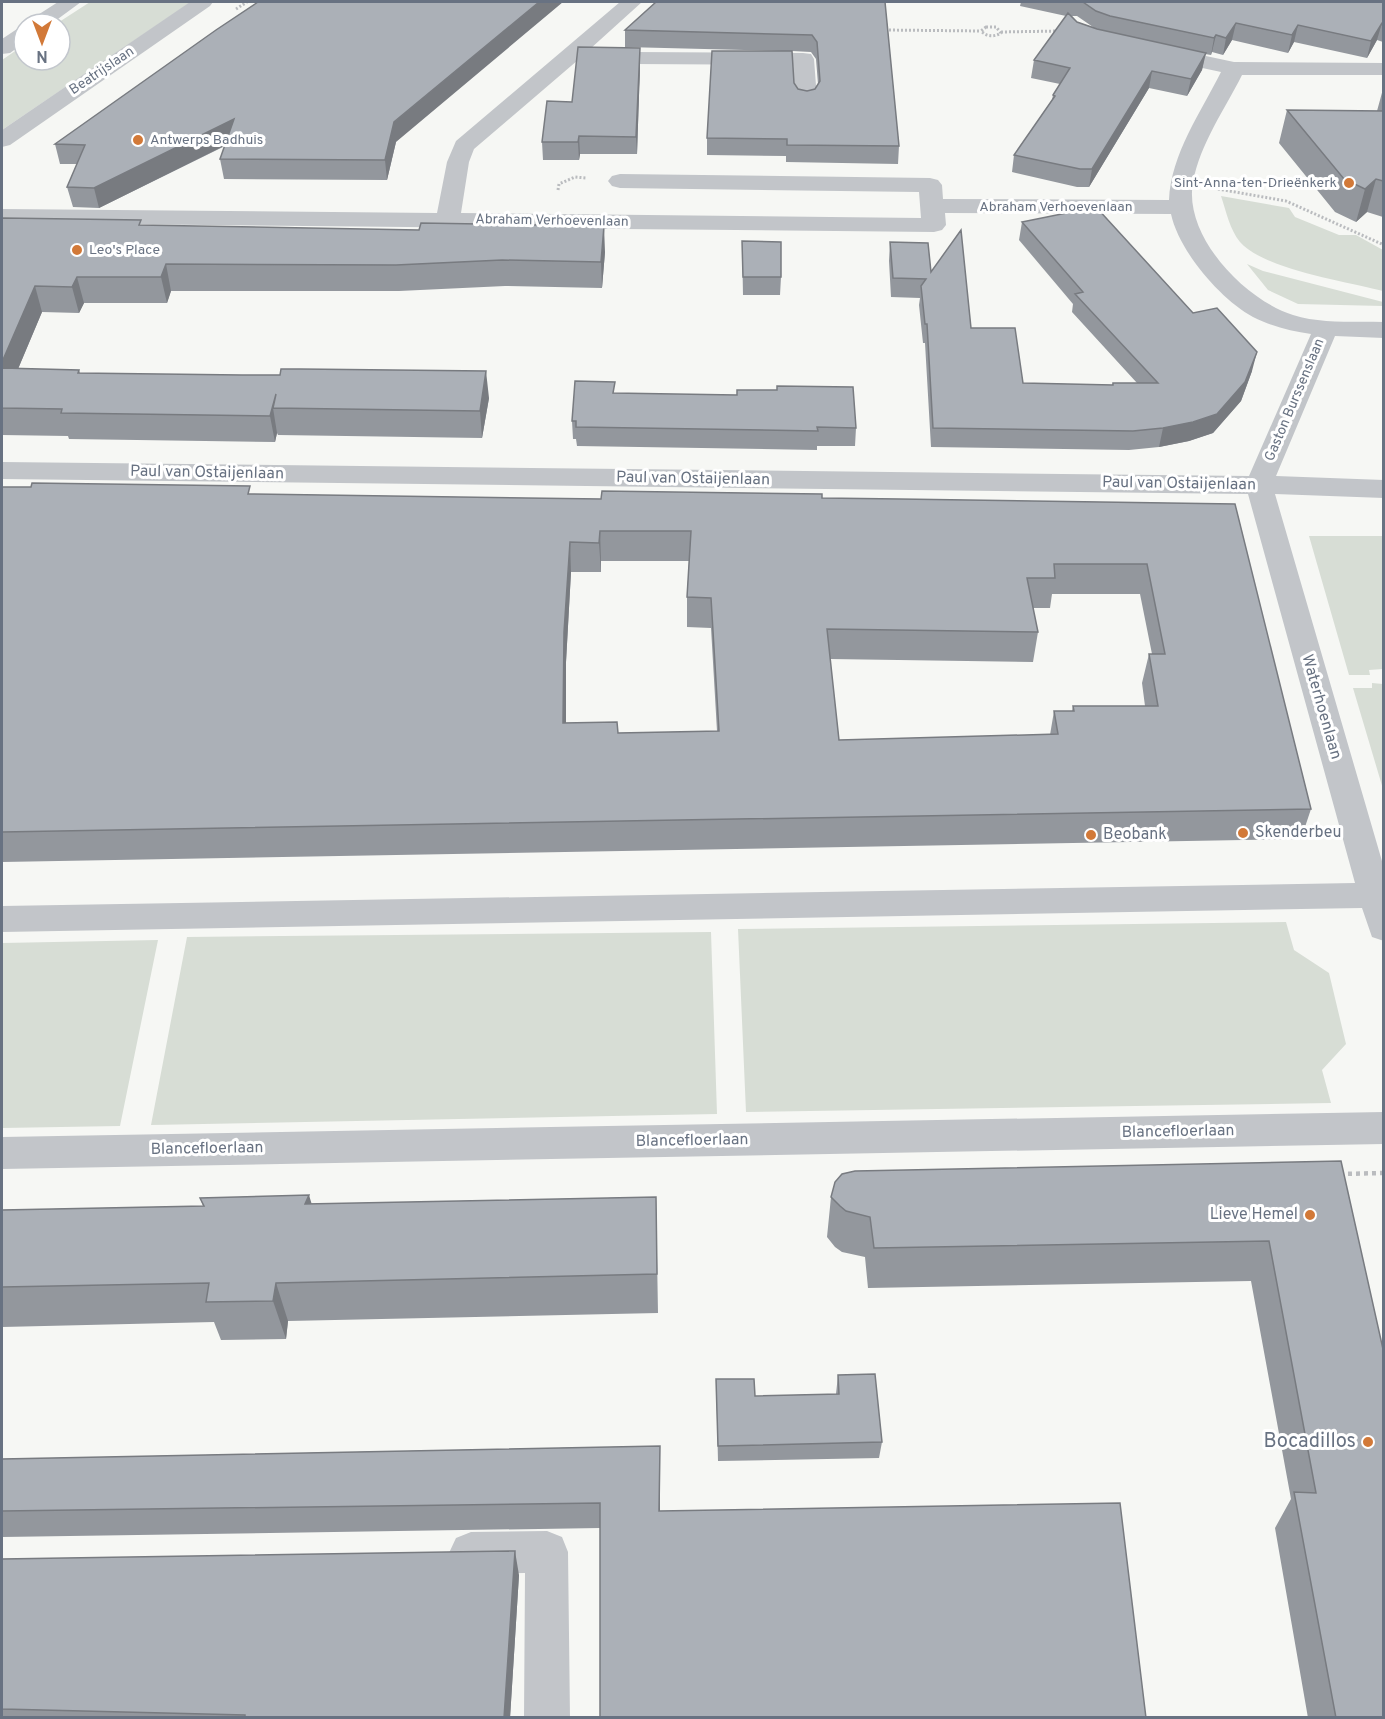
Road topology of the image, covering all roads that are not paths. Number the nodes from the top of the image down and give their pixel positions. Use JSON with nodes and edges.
{"nodes":[{"id":1,"x":71,"y":2,"type":"edge"},
{"id":2,"x":203,"y":2,"type":"edge"},
{"id":3,"x":632,"y":2,"type":"edge"},
{"id":4,"x":56,"y":12,"type":"edge"},
{"id":5,"x":1135,"y":47,"type":"edge"},
{"id":6,"x":576,"y":49,"type":"junction"},
{"id":7,"x":1234,"y":68,"type":"junction"},
{"id":8,"x":1383,"y":69,"type":"edge"},
{"id":9,"x":806,"y":99,"type":"edge"},
{"id":10,"x":2,"y":140,"type":"edge"},
{"id":11,"x":620,"y":182,"type":"dead end"},
{"id":12,"x":1180,"y":196,"type":"junction"},
{"id":13,"x":932,"y":206,"type":"junction"},
{"id":14,"x":2,"y":216,"type":"edge"},
{"id":15,"x":448,"y":220,"type":"junction"},
{"id":16,"x":1326,"y":328,"type":"junction"},
{"id":17,"x":1383,"y":330,"type":"edge"},
{"id":18,"x":2,"y":471,"type":"edge"},
{"id":19,"x":1259,"y":485,"type":"junction"},
{"id":20,"x":1383,"y":489,"type":"edge"},
{"id":21,"x":1379,"y":895,"type":"edge"},
{"id":22,"x":2,"y":919,"type":"edge"},
{"id":23,"x":1383,"y":928,"type":"edge"},
{"id":24,"x":1383,"y":1128,"type":"edge"},
{"id":25,"x":2,"y":1153,"type":"edge"},
{"id":26,"x":428,"y":1554,"type":"edge"},
{"id":27,"x":547,"y":1718,"type":"edge"}],
"edges":[{"from":1,"to":4,"type":"street"},
{"from":2,"to":10,"type":"street","name":"Beatrijslaan"},
{"from":3,"to":6,"type":"street"},
{"from":5,"to":7,"type":"street"},
{"from":6,"to":9,"type":"street"},
{"from":6,"to":15,"type":"street"},
{"from":7,"to":8,"type":"street"},
{"from":7,"to":12,"type":"street"},
{"from":11,"to":13,"type":"street"},
{"from":12,"to":13,"type":"street","name":"Abraham Verhoevenlaan"},
{"from":12,"to":16,"type":"street","name":"Gaston Burssenslaan"},
{"from":13,"to":15,"type":"street","name":"Abraham Verhoevenlaan"},
{"from":14,"to":15,"type":"street","name":"Abraham Verhoevenlaan"},
{"from":16,"to":17,"type":"street"},
{"from":16,"to":19,"type":"street","name":"Gaston Burssenslaan"},
{"from":18,"to":19,"type":"street","name":"Paul van Ostaijenlaan"},
{"from":19,"to":20,"type":"street","name":"Gaston Burssenslaan"},
{"from":19,"to":21,"type":"street","name":"Waterhoenlaan"},
{"from":21,"to":22,"type":"street"},
{"from":21,"to":23,"type":"street","name":"Waterhoenlaan"},
{"from":24,"to":25,"type":"street","name":"Blancefloerlaan"},
{"from":26,"to":27,"type":"street"}]}
